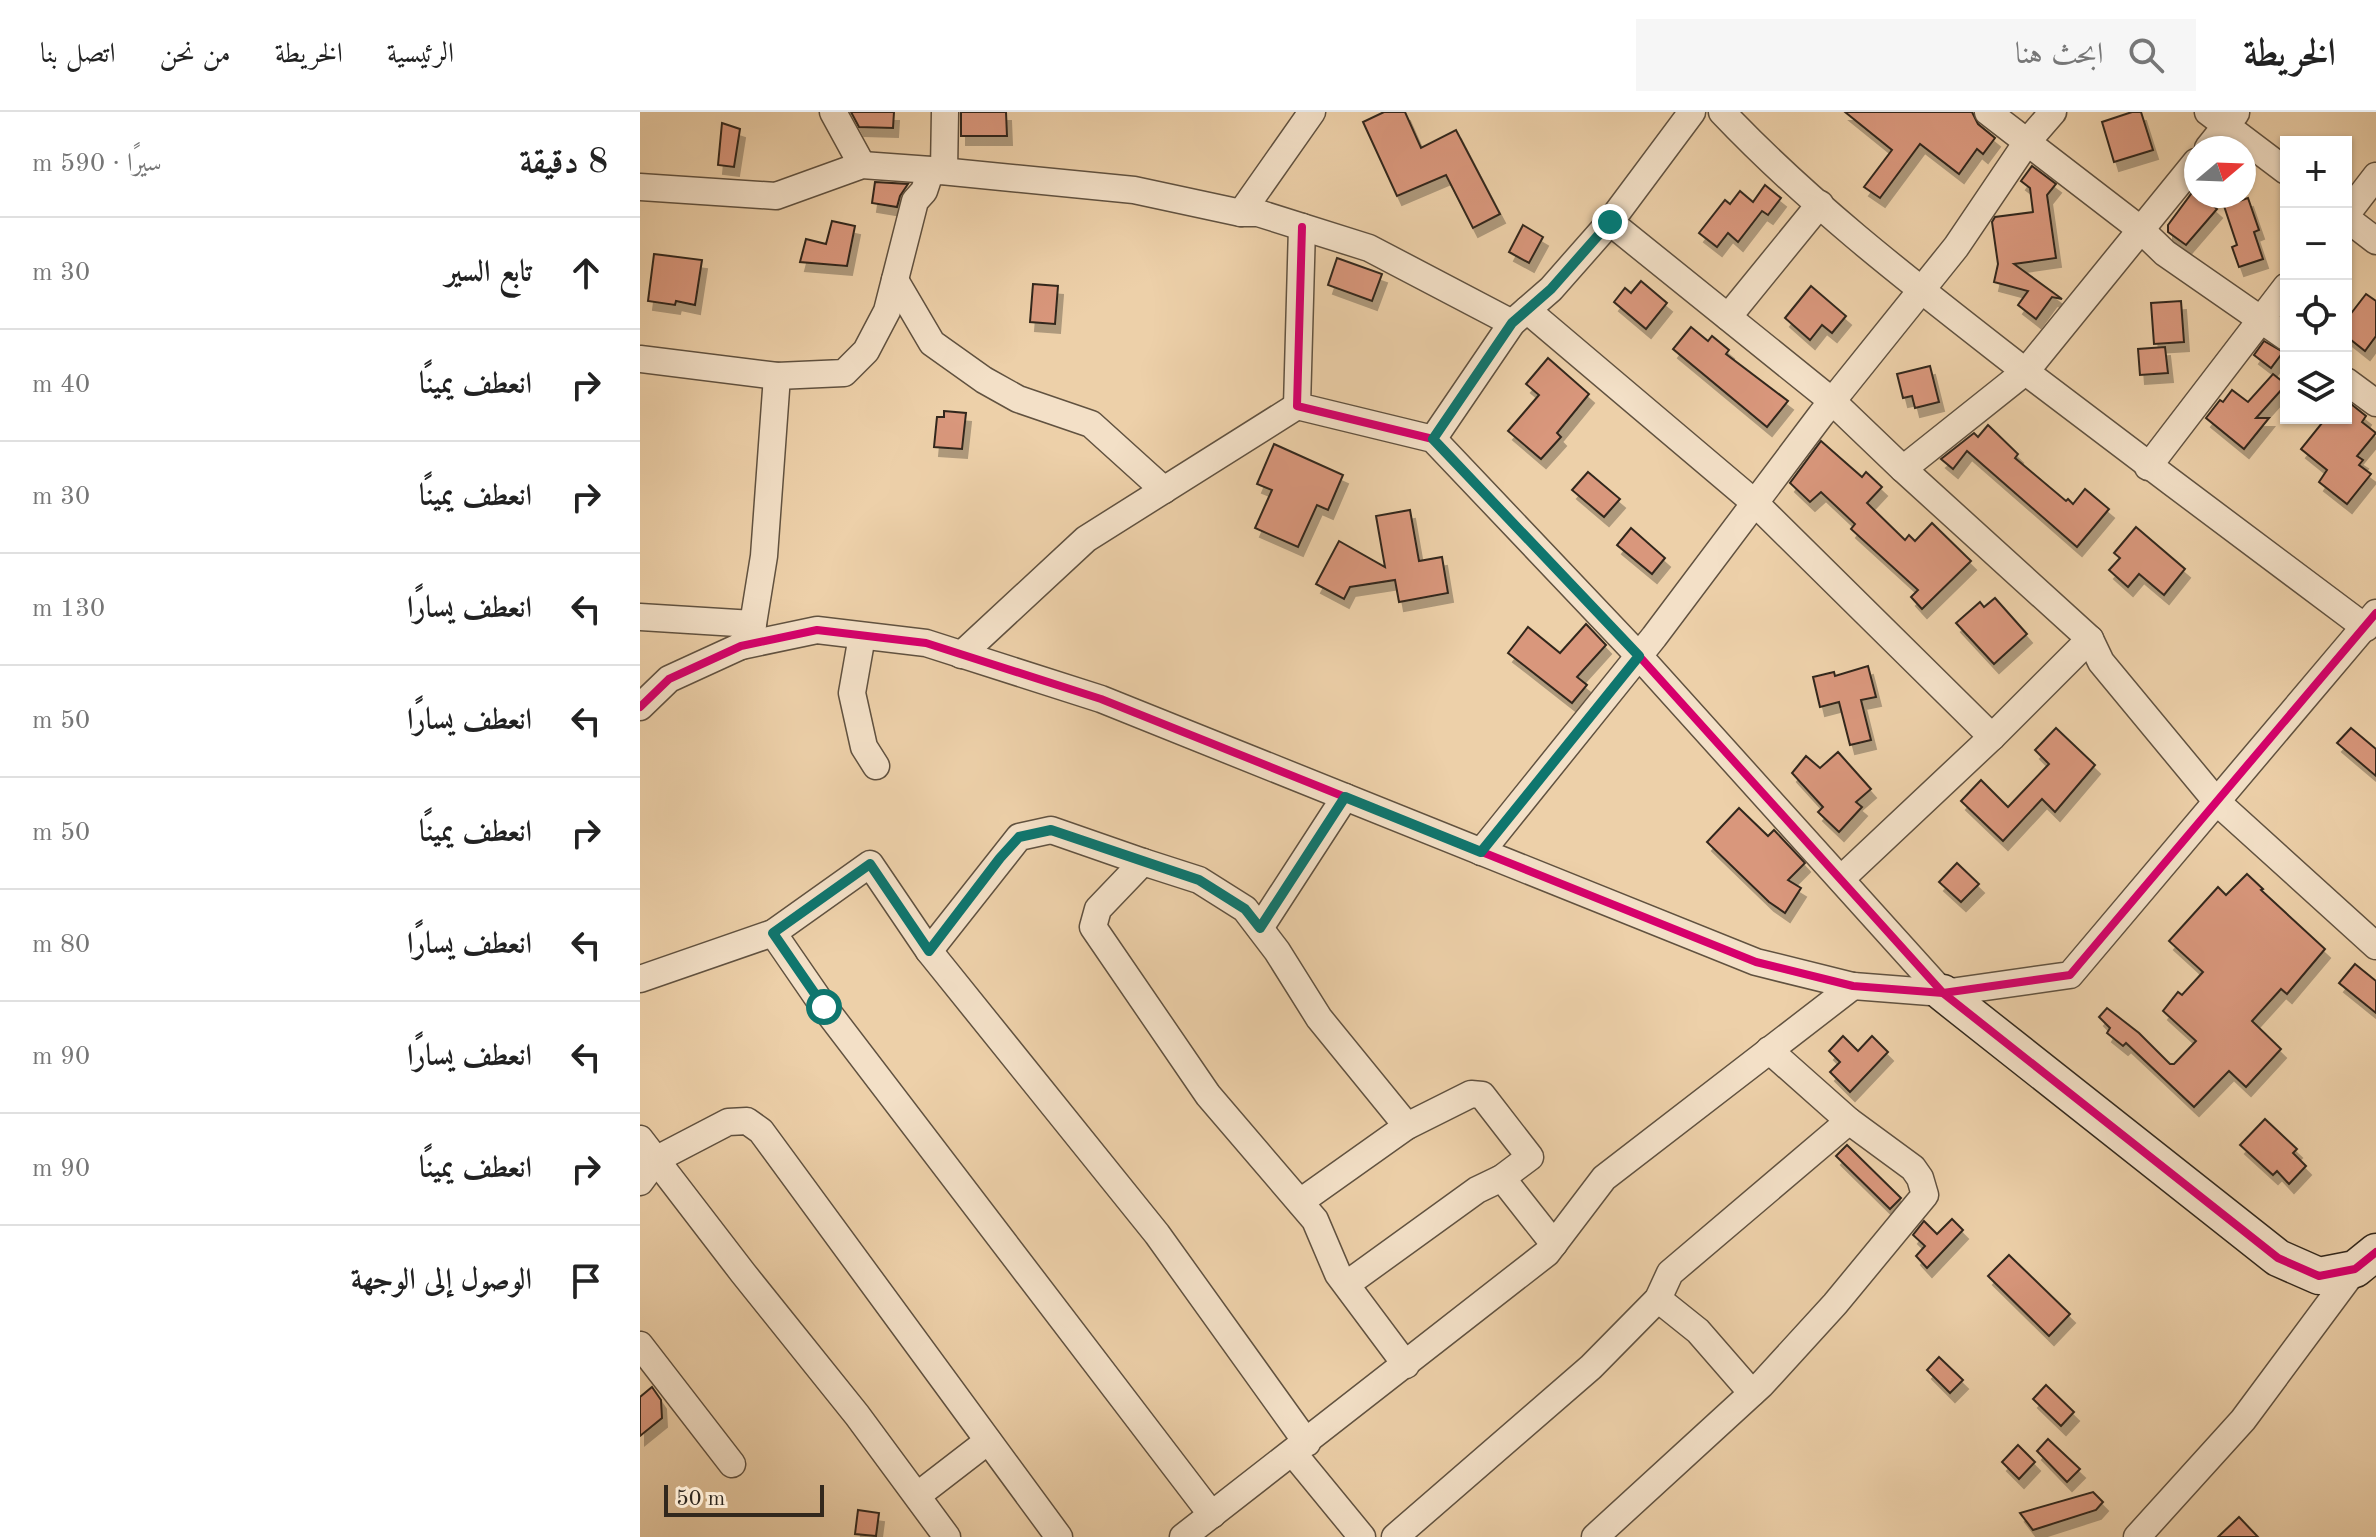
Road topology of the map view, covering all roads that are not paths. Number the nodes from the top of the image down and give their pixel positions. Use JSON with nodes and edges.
{"nodes":[{"id":1,"x":833,"y":112,"type":"edge"},
{"id":2,"x":945,"y":112,"type":"edge"},
{"id":3,"x":1312,"y":112,"type":"edge"},
{"id":4,"x":1692,"y":112,"type":"edge"},
{"id":5,"x":1722,"y":112,"type":"edge"},
{"id":6,"x":1988,"y":112,"type":"edge"},
{"id":7,"x":2053,"y":112,"type":"edge"},
{"id":8,"x":2224,"y":117,"type":"edge"},
{"id":9,"x":2214,"y":136,"type":"edge"},
{"id":10,"x":2027,"y":142,"type":"junction"},
{"id":11,"x":862,"y":165,"type":"junction"},
{"id":12,"x":2280,"y":166,"type":"edge"},
{"id":13,"x":937,"y":171,"type":"junction"},
{"id":14,"x":2184,"y":176,"type":"edge"},
{"id":15,"x":2376,"y":176,"type":"edge"},
{"id":16,"x":640,"y":187,"type":"edge"},
{"id":17,"x":1820,"y":204,"type":"junction"},
{"id":18,"x":2352,"y":208,"type":"edge"},
{"id":19,"x":1241,"y":213,"type":"junction"},
{"id":20,"x":2352,"y":221,"type":"edge"},
{"id":21,"x":1610,"y":222,"type":"junction"},
{"id":22,"x":1302,"y":227,"type":"junction"},
{"id":23,"x":2140,"y":229,"type":"junction"},
{"id":24,"x":2376,"y":241,"type":"edge"},
{"id":25,"x":895,"y":280,"type":"junction"},
{"id":26,"x":1921,"y":292,"type":"junction"},
{"id":27,"x":2280,"y":294,"type":"edge"},
{"id":28,"x":1520,"y":317,"type":"junction"},
{"id":29,"x":1728,"y":317,"type":"junction"},
{"id":30,"x":2259,"y":319,"type":"junction"},
{"id":31,"x":2280,"y":333,"type":"edge"},
{"id":32,"x":640,"y":359,"type":"edge"},
{"id":33,"x":2026,"y":371,"type":"junction"},
{"id":34,"x":777,"y":376,"type":"junction"},
{"id":35,"x":2352,"y":385,"type":"edge"},
{"id":36,"x":1832,"y":401,"type":"junction"},
{"id":37,"x":2376,"y":403,"type":"edge"},
{"id":38,"x":1297,"y":406,"type":"junction"},
{"id":39,"x":1433,"y":439,"type":"junction"},
{"id":40,"x":2148,"y":467,"type":"junction"},
{"id":41,"x":1903,"y":469,"type":"junction"},
{"id":42,"x":1164,"y":490,"type":"junction"},
{"id":43,"x":1755,"y":503,"type":"junction"},
{"id":44,"x":640,"y":617,"type":"edge"},
{"id":45,"x":2371,"y":620,"type":"edge"},
{"id":46,"x":747,"y":635,"type":"junction"},
{"id":47,"x":862,"y":636,"type":"junction"},
{"id":48,"x":2090,"y":639,"type":"junction"},
{"id":49,"x":961,"y":655,"type":"junction"},
{"id":50,"x":1639,"y":656,"type":"junction"},
{"id":51,"x":640,"y":707,"type":"edge"},
{"id":52,"x":1992,"y":737,"type":"junction"},
{"id":53,"x":876,"y":766,"type":"dead end"},
{"id":54,"x":1345,"y":797,"type":"junction"},
{"id":55,"x":2217,"y":802,"type":"junction"},
{"id":56,"x":1481,"y":852,"type":"junction"},
{"id":57,"x":1143,"y":862,"type":"junction"},
{"id":58,"x":1841,"y":879,"type":"junction"},
{"id":59,"x":1260,"y":928,"type":"junction"},
{"id":60,"x":773,"y":933,"type":"junction"},
{"id":61,"x":2376,"y":946,"type":"edge"},
{"id":62,"x":929,"y":951,"type":"junction"},
{"id":63,"x":640,"y":979,"type":"edge"},
{"id":64,"x":1853,"y":986,"type":"junction"},
{"id":65,"x":1943,"y":993,"type":"junction"},
{"id":66,"x":1769,"y":1050,"type":"junction"},
{"id":67,"x":1849,"y":1121,"type":"junction"},
{"id":68,"x":1407,"y":1126,"type":"junction"},
{"id":69,"x":648,"y":1149,"type":"edge"},
{"id":70,"x":1502,"y":1178,"type":"junction"},
{"id":71,"x":640,"y":1182,"type":"edge"},
{"id":72,"x":1300,"y":1202,"type":"junction"},
{"id":73,"x":1554,"y":1244,"type":"junction"},
{"id":74,"x":2365,"y":1261,"type":"edge"},
{"id":75,"x":1347,"y":1284,"type":"junction"},
{"id":76,"x":1658,"y":1299,"type":"junction"},
{"id":77,"x":641,"y":1350,"type":"edge"},
{"id":78,"x":1406,"y":1365,"type":"junction"},
{"id":79,"x":1752,"y":1393,"type":"junction"},
{"id":80,"x":988,"y":1441,"type":"junction"},
{"id":81,"x":1300,"y":1448,"type":"junction"},
{"id":82,"x":732,"y":1464,"type":"dead end"},
{"id":83,"x":918,"y":1495,"type":"junction"},
{"id":84,"x":1212,"y":1515,"type":"junction"},
{"id":85,"x":1597,"y":1536,"type":"edge"},
{"id":86,"x":947,"y":1537,"type":"edge"},
{"id":87,"x":1059,"y":1537,"type":"edge"},
{"id":88,"x":1183,"y":1537,"type":"edge"},
{"id":89,"x":1362,"y":1537,"type":"edge"},
{"id":90,"x":1395,"y":1537,"type":"edge"},
{"id":91,"x":2137,"y":1537,"type":"edge"}],
"edges":[{"from":1,"to":11,"type":"street"},
{"from":2,"to":13,"type":"street"},
{"from":3,"to":19,"type":"street"},
{"from":4,"to":21,"type":"street"},
{"from":5,"to":17,"type":"street"},
{"from":6,"to":10,"type":"street"},
{"from":7,"to":10,"type":"street"},
{"from":8,"to":9,"type":"street"},
{"from":8,"to":12,"type":"street"},
{"from":10,"to":23,"type":"street"},
{"from":10,"to":26,"type":"street"},
{"from":11,"to":13,"type":"street"},
{"from":11,"to":16,"type":"street"},
{"from":13,"to":19,"type":"street"},
{"from":13,"to":25,"type":"street"},
{"from":14,"to":23,"type":"street"},
{"from":15,"to":18,"type":"street"},
{"from":17,"to":26,"type":"street"},
{"from":17,"to":29,"type":"street"},
{"from":19,"to":22,"type":"street"},
{"from":20,"to":24,"type":"street"},
{"from":21,"to":28,"type":"street"},
{"from":21,"to":29,"type":"street"},
{"from":22,"to":28,"type":"street"},
{"from":22,"to":38,"type":"street"},
{"from":23,"to":30,"type":"street"},
{"from":23,"to":33,"type":"street"},
{"from":25,"to":34,"type":"street"},
{"from":25,"to":42,"type":"street"},
{"from":26,"to":33,"type":"street"},
{"from":26,"to":36,"type":"street"},
{"from":27,"to":30,"type":"street"},
{"from":28,"to":39,"type":"street"},
{"from":28,"to":43,"type":"street"},
{"from":29,"to":36,"type":"street"},
{"from":30,"to":31,"type":"street"},
{"from":30,"to":40,"type":"street"},
{"from":32,"to":34,"type":"street"},
{"from":33,"to":40,"type":"street"},
{"from":33,"to":41,"type":"street"},
{"from":34,"to":46,"type":"street"},
{"from":35,"to":37,"type":"street"},
{"from":36,"to":41,"type":"street"},
{"from":36,"to":43,"type":"street"},
{"from":38,"to":39,"type":"street"},
{"from":38,"to":42,"type":"street"},
{"from":39,"to":50,"type":"street"},
{"from":40,"to":45,"type":"street"},
{"from":41,"to":48,"type":"street"},
{"from":42,"to":49,"type":"street"},
{"from":43,"to":50,"type":"street"},
{"from":43,"to":52,"type":"street"},
{"from":44,"to":46,"type":"street"},
{"from":45,"to":55,"type":"street"},
{"from":46,"to":47,"type":"street"},
{"from":46,"to":51,"type":"street"},
{"from":47,"to":49,"type":"street"},
{"from":47,"to":53,"type":"street"},
{"from":48,"to":52,"type":"street"},
{"from":48,"to":55,"type":"street"},
{"from":49,"to":54,"type":"street"},
{"from":50,"to":56,"type":"street"},
{"from":50,"to":58,"type":"street"},
{"from":52,"to":58,"type":"street"},
{"from":54,"to":56,"type":"street"},
{"from":54,"to":59,"type":"street"},
{"from":55,"to":61,"type":"street"},
{"from":55,"to":65,"type":"street"},
{"from":56,"to":64,"type":"street"},
{"from":57,"to":59,"type":"street"},
{"from":57,"to":62,"type":"street"},
{"from":57,"to":72,"type":"street"},
{"from":58,"to":65,"type":"street"},
{"from":59,"to":68,"type":"street"},
{"from":60,"to":62,"type":"street"},
{"from":60,"to":63,"type":"street"},
{"from":60,"to":84,"type":"street"},
{"from":62,"to":81,"type":"street"},
{"from":64,"to":65,"type":"street"},
{"from":64,"to":66,"type":"street"},
{"from":65,"to":74,"type":"street"},
{"from":66,"to":67,"type":"street"},
{"from":66,"to":73,"type":"street"},
{"from":67,"to":76,"type":"street"},
{"from":67,"to":79,"type":"street"},
{"from":68,"to":70,"type":"street"},
{"from":68,"to":72,"type":"street"},
{"from":69,"to":71,"type":"street"},
{"from":69,"to":80,"type":"street"},
{"from":69,"to":83,"type":"street"},
{"from":70,"to":73,"type":"street"},
{"from":70,"to":75,"type":"street"},
{"from":72,"to":75,"type":"street"},
{"from":73,"to":78,"type":"street"},
{"from":74,"to":91,"type":"street"},
{"from":75,"to":78,"type":"street"},
{"from":76,"to":79,"type":"street"},
{"from":76,"to":90,"type":"street"},
{"from":77,"to":82,"type":"street"},
{"from":78,"to":81,"type":"street"},
{"from":79,"to":85,"type":"street"},
{"from":80,"to":83,"type":"street"},
{"from":80,"to":87,"type":"street"},
{"from":81,"to":84,"type":"street"},
{"from":81,"to":89,"type":"street"},
{"from":83,"to":86,"type":"street"},
{"from":84,"to":88,"type":"street"}]}
